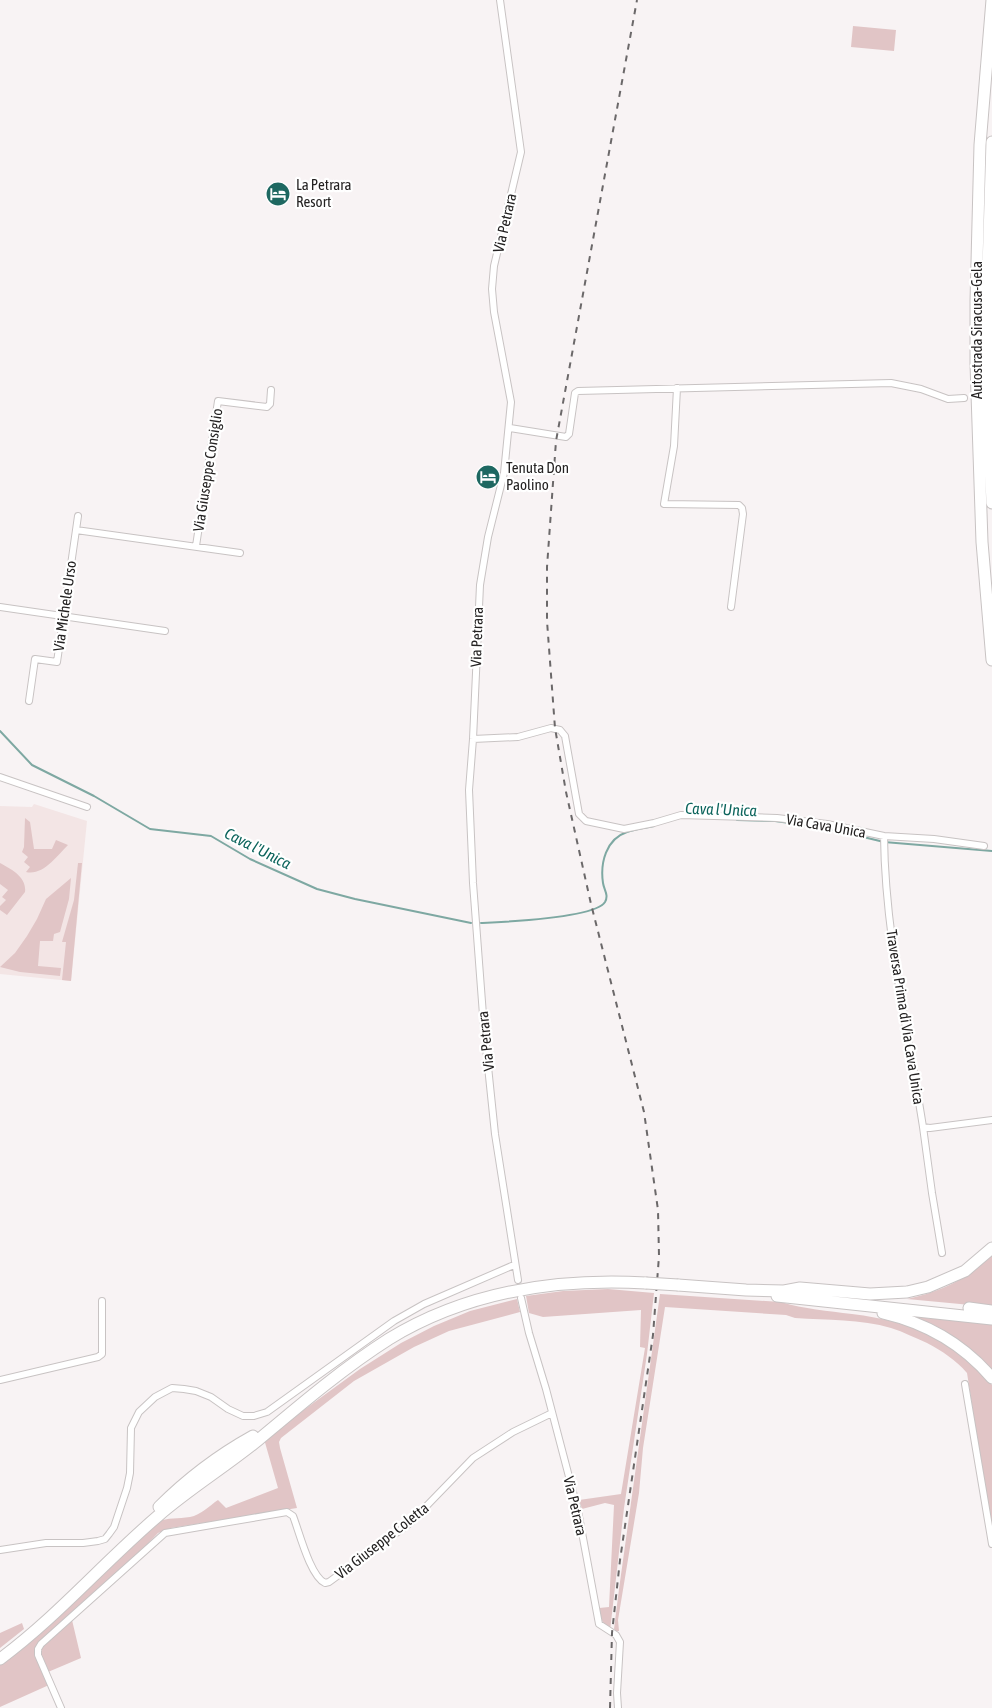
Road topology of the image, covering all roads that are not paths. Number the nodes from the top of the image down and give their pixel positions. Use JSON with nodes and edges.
{"nodes":[{"id":1,"x":500,"y":0,"type":"edge"},
{"id":2,"x":992,"y":0,"type":"edge"},
{"id":3,"x":992,"y":142,"type":"edge"},
{"id":4,"x":677,"y":388,"type":"junction"},
{"id":5,"x":272,"y":390,"type":"dead end"},
{"id":6,"x":964,"y":398,"type":"dead end"},
{"id":7,"x":510,"y":428,"type":"junction"},
{"id":8,"x":992,"y":503,"type":"edge"},
{"id":9,"x":78,"y":516,"type":"dead end"},
{"id":10,"x":76,"y":530,"type":"junction"},
{"id":11,"x":196,"y":546,"type":"junction"},
{"id":12,"x":240,"y":553,"type":"dead end"},
{"id":13,"x":0,"y":607,"type":"edge"},
{"id":14,"x":731,"y":607,"type":"dead end"},
{"id":15,"x":63,"y":617,"type":"junction"},
{"id":16,"x":165,"y":631,"type":"dead end"},
{"id":17,"x":992,"y":660,"type":"edge"},
{"id":18,"x":29,"y":701,"type":"dead end"},
{"id":19,"x":473,"y":739,"type":"junction"},
{"id":20,"x":0,"y":777,"type":"edge"},
{"id":21,"x":87,"y":807,"type":"dead end"},
{"id":22,"x":884,"y":836,"type":"junction"},
{"id":23,"x":984,"y":846,"type":"dead end"},
{"id":24,"x":992,"y":1120,"type":"edge"},
{"id":25,"x":923,"y":1127,"type":"junction"},
{"id":26,"x":992,"y":1248,"type":"edge"},
{"id":27,"x":942,"y":1253,"type":"dead end"},
{"id":28,"x":514,"y":1265,"type":"junction"},
{"id":29,"x":518,"y":1280,"type":"dead end"},
{"id":30,"x":746,"y":1290,"type":"junction"},
{"id":31,"x":784,"y":1291,"type":"junction"},
{"id":32,"x":521,"y":1298,"type":"dead end"},
{"id":33,"x":807,"y":1299,"type":"junction"},
{"id":34,"x":102,"y":1301,"type":"dead end"},
{"id":35,"x":992,"y":1310,"type":"edge"},
{"id":36,"x":992,"y":1318,"type":"edge"},
{"id":37,"x":992,"y":1378,"type":"edge"},
{"id":38,"x":0,"y":1380,"type":"edge"},
{"id":39,"x":965,"y":1384,"type":"dead end"},
{"id":40,"x":552,"y":1413,"type":"junction"},
{"id":41,"x":284,"y":1416,"type":"junction"},
{"id":42,"x":992,"y":1544,"type":"edge"},
{"id":43,"x":0,"y":1550,"type":"edge"},
{"id":44,"x":0,"y":1653,"type":"edge"},
{"id":45,"x":0,"y":1659,"type":"edge"},
{"id":46,"x":62,"y":1708,"type":"edge"},
{"id":47,"x":618,"y":1708,"type":"edge"}],
"edges":[{"from":1,"to":7,"type":"street","name":"Via Petrara"},
{"from":2,"to":17,"type":"highway","name":"Autostrada Siracusa-Gela"},
{"from":3,"to":8,"type":"highway","name":"Autostrada Siracusa-Gela"},
{"from":4,"to":6,"type":"street"},
{"from":4,"to":7,"type":"street"},
{"from":4,"to":14,"type":"street"},
{"from":5,"to":11,"type":"street","name":"Via Giuseppe Consiglio"},
{"from":7,"to":19,"type":"street","name":"Via Petrara"},
{"from":9,"to":10,"type":"street","name":"Via Michele Urso"},
{"from":10,"to":11,"type":"street"},
{"from":10,"to":15,"type":"street","name":"Via Michele Urso"},
{"from":11,"to":12,"type":"street"},
{"from":13,"to":15,"type":"street"},
{"from":15,"to":16,"type":"street"},
{"from":15,"to":18,"type":"street","name":"Via Michele Urso"},
{"from":19,"to":22,"type":"street","name":"Via Cava Unica"},
{"from":19,"to":28,"type":"street","name":"Via Petrara"},
{"from":20,"to":21,"type":"street"},
{"from":22,"to":23,"type":"street","name":"Via Cava Unica"},
{"from":22,"to":25,"type":"street","name":"Traversa Prima di Via Cava Unica"},
{"from":24,"to":25,"type":"street"},
{"from":25,"to":27,"type":"street","name":"Traversa Prima di Via Cava Unica"},
{"from":26,"to":31,"type":"highway"},
{"from":28,"to":29,"type":"street","name":"Via Petrara"},
{"from":28,"to":43,"type":"street"},
{"from":30,"to":31,"type":"highway"},
{"from":30,"to":33,"type":"highway"},
{"from":30,"to":41,"type":"highway","bridge":true},
{"from":31,"to":35,"type":"highway"},
{"from":32,"to":40,"type":"street","name":"Via Petrara"},
{"from":33,"to":36,"type":"highway"},
{"from":33,"to":37,"type":"highway"},
{"from":34,"to":38,"type":"street"},
{"from":39,"to":42,"type":"street"},
{"from":40,"to":46,"type":"street","name":"Via Giuseppe Coletta"},
{"from":40,"to":47,"type":"street","name":"Via Petrara"},
{"from":41,"to":44,"type":"highway"},
{"from":41,"to":45,"type":"highway"}]}
